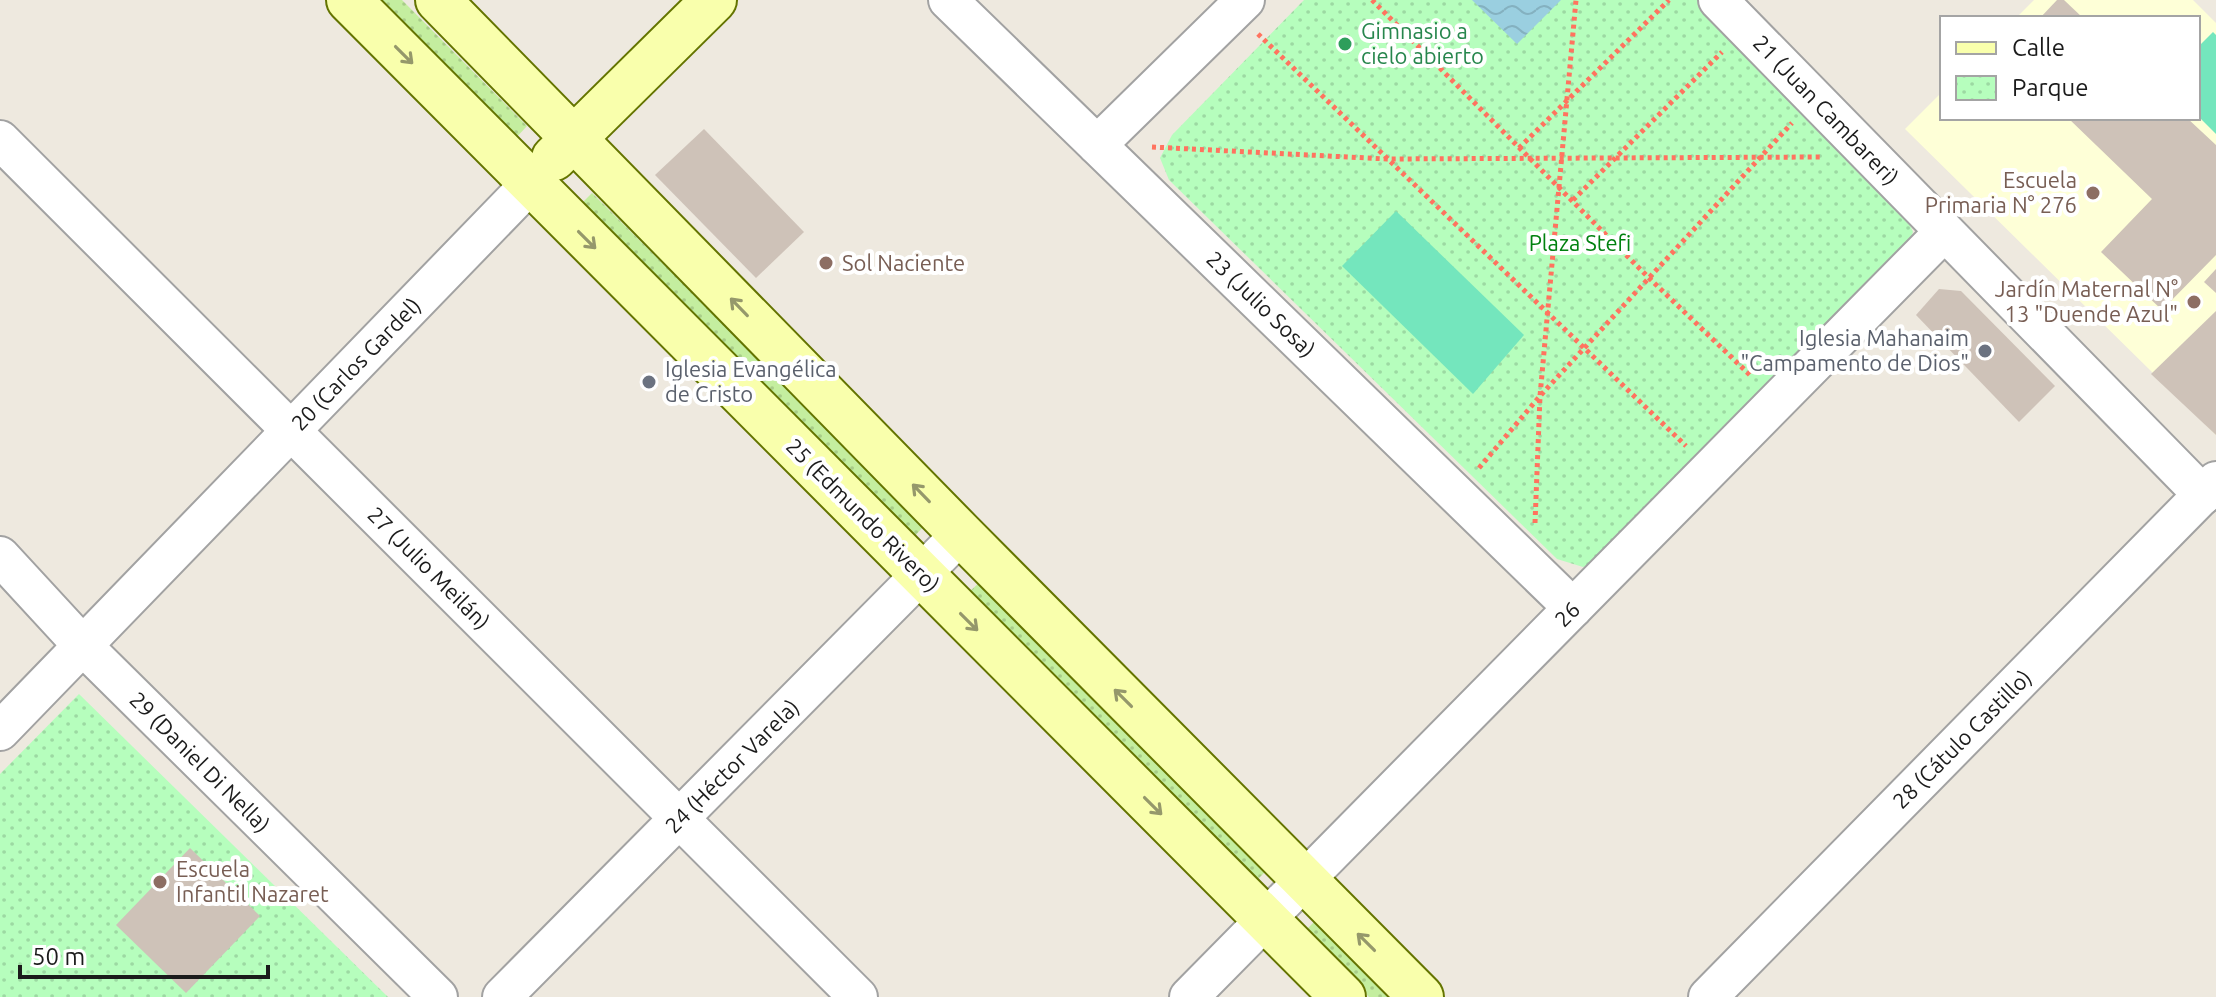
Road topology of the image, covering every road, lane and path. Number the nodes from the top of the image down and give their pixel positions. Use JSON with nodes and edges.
{"nodes":[{"id":1,"x":349,"y":0,"type":"edge"},
{"id":2,"x":438,"y":0,"type":"edge"},
{"id":3,"x":714,"y":0,"type":"edge"},
{"id":4,"x":948,"y":0,"type":"edge"},
{"id":5,"x":1372,"y":0,"type":"edge"},
{"id":6,"x":1576,"y":0,"type":"edge"},
{"id":7,"x":1669,"y":0,"type":"edge"},
{"id":8,"x":1718,"y":0,"type":"edge"},
{"id":9,"x":1240,"y":5,"type":"edge"},
{"id":10,"x":1745,"y":28,"type":"junction"},
{"id":11,"x":1815,"y":99,"type":"junction"},
{"id":12,"x":1565,"y":103,"type":"junction"},
{"id":13,"x":574,"y":137,"type":"junction"},
{"id":14,"x":0,"y":140,"type":"edge"},
{"id":15,"x":1097,"y":145,"type":"junction"},
{"id":16,"x":1519,"y":148,"type":"junction"},
{"id":17,"x":1871,"y":156,"type":"junction"},
{"id":18,"x":1530,"y":158,"type":"junction"},
{"id":19,"x":1560,"y":158,"type":"junction"},
{"id":20,"x":1614,"y":158,"type":"junction"},
{"id":21,"x":1758,"y":158,"type":"junction"},
{"id":22,"x":1387,"y":159,"type":"junction"},
{"id":23,"x":531,"y":183,"type":"junction"},
{"id":24,"x":1558,"y":185,"type":"junction"},
{"id":25,"x":1573,"y":200,"type":"junction"},
{"id":26,"x":1944,"y":232,"type":"junction"},
{"id":27,"x":1648,"y":277,"type":"junction"},
{"id":28,"x":1548,"y":314,"type":"junction"},
{"id":29,"x":1583,"y":348,"type":"junction"},
{"id":30,"x":1540,"y":396,"type":"junction"},
{"id":31,"x":1778,"y":401,"type":"junction"},
{"id":32,"x":292,"y":431,"type":"junction"},
{"id":33,"x":1710,"y":469,"type":"junction"},
{"id":34,"x":2210,"y":488,"type":"edge"},
{"id":35,"x":1457,"y":495,"type":"junction"},
{"id":36,"x":961,"y":534,"type":"junction"},
{"id":37,"x":0,"y":556,"type":"edge"},
{"id":38,"x":1532,"y":568,"type":"junction"},
{"id":39,"x":922,"y":574,"type":"junction"},
{"id":40,"x":1573,"y":608,"type":"junction"},
{"id":41,"x":83,"y":646,"type":"junction"},
{"id":42,"x":0,"y":731,"type":"edge"},
{"id":43,"x":680,"y":819,"type":"junction"},
{"id":44,"x":1305,"y":880,"type":"junction"},
{"id":45,"x":1266,"y":919,"type":"junction"},
{"id":46,"x":438,"y":997,"type":"edge"},
{"id":47,"x":502,"y":997,"type":"edge"},
{"id":48,"x":858,"y":997,"type":"edge"},
{"id":49,"x":1189,"y":997,"type":"edge"},
{"id":50,"x":1343,"y":997,"type":"edge"},
{"id":51,"x":1421,"y":997,"type":"edge"},
{"id":52,"x":1708,"y":997,"type":"edge"}],
"edges":[{"from":1,"to":23,"type":"street","name":"25 (Edmundo Rivero)","one_way":true},
{"from":2,"to":13,"type":"street"},
{"from":3,"to":13,"type":"street","name":"20 (Carlos Gardel)"},
{"from":4,"to":15,"type":"street","name":"23 (Julio Sosa)"},
{"from":5,"to":16,"type":"path"},
{"from":6,"to":12,"type":"path"},
{"from":7,"to":12,"type":"path"},
{"from":8,"to":10,"type":"street","name":"21 (Juan Cambareri)"},
{"from":9,"to":15,"type":"street"},
{"from":9,"to":22,"type":"path"},
{"from":10,"to":11,"type":"street","name":"21 (Juan Cambareri)"},
{"from":10,"to":20,"type":"path"},
{"from":11,"to":17,"type":"street","name":"21 (Juan Cambareri)"},
{"from":11,"to":21,"type":"path"},
{"from":12,"to":16,"type":"path"},
{"from":12,"to":19,"type":"path"},
{"from":13,"to":23,"type":"street","name":"20 (Carlos Gardel)"},
{"from":36,"to":13,"type":"street","one_way":true},
{"from":14,"to":32,"type":"street","name":"27 (Julio Meilán)"},
{"from":15,"to":22,"type":"path"},
{"from":15,"to":35,"type":"street","name":"23 (Julio Sosa)"},
{"from":16,"to":18,"type":"path"},
{"from":17,"to":21,"type":"path"},
{"from":17,"to":26,"type":"street","name":"21 (Juan Cambareri)"},
{"from":18,"to":19,"type":"path"},
{"from":18,"to":22,"type":"path"},
{"from":18,"to":24,"type":"path"},
{"from":19,"to":20,"type":"path"},
{"from":19,"to":24,"type":"path"},
{"from":20,"to":21,"type":"path"},
{"from":20,"to":25,"type":"path"},
{"from":21,"to":27,"type":"path"},
{"from":22,"to":28,"type":"path"},
{"from":23,"to":32,"type":"street","name":"20 (Carlos Gardel)"},
{"from":23,"to":39,"type":"street","name":"25 (Edmundo Rivero)","one_way":true},
{"from":24,"to":25,"type":"path"},
{"from":24,"to":28,"type":"path"},
{"from":25,"to":27,"type":"path"},
{"from":26,"to":31,"type":"street","name":"26"},
{"from":26,"to":34,"type":"street","name":"21 (Juan Cambareri)"},
{"from":27,"to":29,"type":"path"},
{"from":27,"to":31,"type":"path"},
{"from":28,"to":29,"type":"path"},
{"from":28,"to":30,"type":"path"},
{"from":29,"to":30,"type":"path"},
{"from":29,"to":33,"type":"path"},
{"from":30,"to":35,"type":"path"},
{"from":30,"to":38,"type":"path"},
{"from":31,"to":33,"type":"street","name":"26"},
{"from":32,"to":41,"type":"street","name":"20 (Carlos Gardel)"},
{"from":32,"to":43,"type":"street","name":"27 (Julio Meilán)"},
{"from":33,"to":40,"type":"street","name":"26"},
{"from":34,"to":52,"type":"street","name":"28 (Cátulo Castillo)"},
{"from":35,"to":38,"type":"street","name":"23 (Julio Sosa)"},
{"from":36,"to":39,"type":"street","name":"24 (Héctor Varela)"},
{"from":44,"to":36,"type":"street","one_way":true},
{"from":37,"to":41,"type":"street","name":"29 (Daniel Di Nella)"},
{"from":38,"to":40,"type":"street","name":"23 (Julio Sosa)"},
{"from":39,"to":43,"type":"street","name":"24 (Héctor Varela)"},
{"from":39,"to":45,"type":"street","name":"25 (Edmundo Rivero)","one_way":true},
{"from":40,"to":44,"type":"street","name":"26"},
{"from":41,"to":42,"type":"street","name":"20 (Carlos Gardel)"},
{"from":41,"to":46,"type":"street","name":"29 (Daniel Di Nella)"},
{"from":43,"to":47,"type":"street","name":"24 (Héctor Varela)"},
{"from":43,"to":48,"type":"street","name":"27 (Julio Meilán)"},
{"from":44,"to":45,"type":"street","name":"26"},
{"from":51,"to":44,"type":"street","one_way":true},
{"from":45,"to":49,"type":"street","name":"26"},
{"from":45,"to":50,"type":"street","name":"25 (Edmundo Rivero)"}]}
